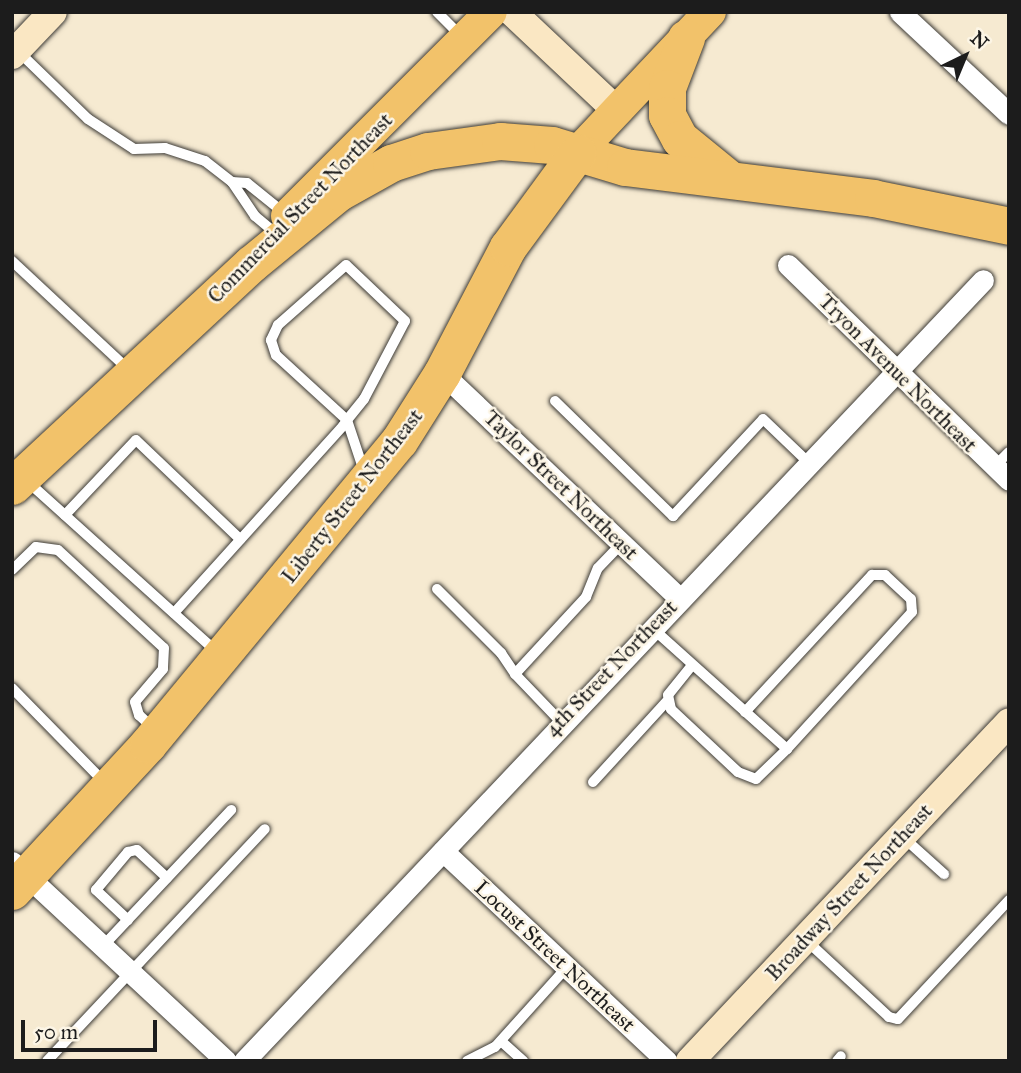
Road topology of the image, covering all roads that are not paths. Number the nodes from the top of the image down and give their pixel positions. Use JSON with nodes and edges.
{"nodes":[{"id":1,"x":53,"y":12,"type":"edge"},
{"id":2,"x":437,"y":12,"type":"edge"},
{"id":3,"x":491,"y":12,"type":"edge"},
{"id":4,"x":512,"y":12,"type":"edge"},
{"id":5,"x":900,"y":12,"type":"edge"},
{"id":6,"x":698,"y":25,"type":"edge"},
{"id":7,"x":465,"y":40,"type":"junction"},
{"id":8,"x":15,"y":52,"type":"edge"},
{"id":9,"x":617,"y":111,"type":"junction"},
{"id":10,"x":1009,"y":114,"type":"edge"},
{"id":11,"x":577,"y":153,"type":"junction"},
{"id":12,"x":727,"y":177,"type":"junction"},
{"id":13,"x":232,"y":182,"type":"junction"},
{"id":14,"x":280,"y":223,"type":"junction"},
{"id":15,"x":1009,"y":226,"type":"edge"},
{"id":16,"x":12,"y":261,"type":"edge"},
{"id":17,"x":251,"y":264,"type":"junction"},
{"id":18,"x":788,"y":265,"type":"dead end"},
{"id":19,"x":983,"y":280,"type":"dead end"},
{"id":20,"x":893,"y":372,"type":"junction"},
{"id":21,"x":132,"y":373,"type":"junction"},
{"id":22,"x":442,"y":373,"type":"junction"},
{"id":23,"x":555,"y":401,"type":"dead end"},
{"id":24,"x":347,"y":420,"type":"junction"},
{"id":25,"x":807,"y":462,"type":"junction"},
{"id":26,"x":1004,"y":466,"type":"edge"},
{"id":27,"x":368,"y":481,"type":"junction"},
{"id":28,"x":17,"y":482,"type":"edge"},
{"id":29,"x":65,"y":515,"type":"junction"},
{"id":30,"x":240,"y":539,"type":"junction"},
{"id":31,"x":622,"y":543,"type":"junction"},
{"id":32,"x":12,"y":570,"type":"edge"},
{"id":33,"x":437,"y":589,"type":"dead end"},
{"id":34,"x":679,"y":598,"type":"junction"},
{"id":35,"x":174,"y":613,"type":"junction"},
{"id":36,"x":650,"y":627,"type":"junction"},
{"id":37,"x":222,"y":656,"type":"junction"},
{"id":38,"x":692,"y":665,"type":"junction"},
{"id":39,"x":515,"y":674,"type":"junction"},
{"id":40,"x":12,"y":688,"type":"edge"},
{"id":41,"x":667,"y":701,"type":"junction"},
{"id":42,"x":745,"y":712,"type":"junction"},
{"id":43,"x":561,"y":722,"type":"junction"},
{"id":44,"x":1006,"y":731,"type":"edge"},
{"id":45,"x":157,"y":733,"type":"junction"},
{"id":46,"x":786,"y":749,"type":"junction"},
{"id":47,"x":593,"y":782,"type":"dead end"},
{"id":48,"x":108,"y":787,"type":"junction"},
{"id":49,"x":231,"y":810,"type":"dead end"},
{"id":50,"x":265,"y":829,"type":"dead end"},
{"id":51,"x":902,"y":836,"type":"junction"},
{"id":52,"x":443,"y":851,"type":"junction"},
{"id":53,"x":944,"y":874,"type":"dead end"},
{"id":54,"x":17,"y":876,"type":"edge"},
{"id":55,"x":167,"y":878,"type":"junction"},
{"id":56,"x":1009,"y":901,"type":"edge"},
{"id":57,"x":128,"y":920,"type":"junction"},
{"id":58,"x":805,"y":939,"type":"junction"},
{"id":59,"x":103,"y":946,"type":"junction"},
{"id":60,"x":567,"y":967,"type":"junction"},
{"id":61,"x":131,"y":972,"type":"junction"},
{"id":62,"x":501,"y":1041,"type":"junction"},
{"id":63,"x":47,"y":1061,"type":"edge"},
{"id":64,"x":226,"y":1061,"type":"edge"},
{"id":65,"x":244,"y":1061,"type":"edge"},
{"id":66,"x":467,"y":1061,"type":"edge"},
{"id":67,"x":523,"y":1061,"type":"edge"},
{"id":68,"x":667,"y":1061,"type":"edge"},
{"id":69,"x":690,"y":1061,"type":"edge"}],
"edges":[{"from":1,"to":8,"type":"main road"},
{"from":2,"to":7,"type":"lane"},
{"from":3,"to":7,"type":"main road","name":"Commercial Street Northeast"},
{"from":4,"to":9,"type":"main road"},
{"from":5,"to":10,"type":"street"},
{"from":6,"to":9,"type":"main road","name":"Liberty Street Northeast"},
{"from":6,"to":12,"type":"highway"},
{"from":7,"to":14,"type":"main road","name":"Commercial Street Northeast"},
{"from":8,"to":13,"type":"lane"},
{"from":9,"to":11,"type":"main road","name":"Liberty Street Northeast"},
{"from":11,"to":12,"type":"highway"},
{"from":11,"to":17,"type":"highway"},
{"from":11,"to":22,"type":"highway","name":"Liberty Street Northeast"},
{"from":12,"to":15,"type":"highway"},
{"from":13,"to":14,"type":"lane"},
{"from":13,"to":14,"type":"lane"},
{"from":14,"to":17,"type":"main road","name":"Commercial Street Northeast"},
{"from":16,"to":21,"type":"lane"},
{"from":17,"to":21,"type":"highway","name":"Commercial Street Northeast"},
{"from":18,"to":20,"type":"street","name":"Tryon Avenue Northeast"},
{"from":19,"to":20,"type":"street","name":"4th Street Northeast"},
{"from":20,"to":25,"type":"street","name":"4th Street Northeast"},
{"from":20,"to":26,"type":"street","name":"Tryon Avenue Northeast"},
{"from":21,"to":28,"type":"highway","name":"Commercial Street Northeast"},
{"from":22,"to":27,"type":"highway","name":"Liberty Street Northeast"},
{"from":22,"to":31,"type":"street","name":"Taylor Street Northeast"},
{"from":23,"to":25,"type":"lane"},
{"from":24,"to":24,"type":"lane"},
{"from":24,"to":27,"type":"lane"},
{"from":24,"to":30,"type":"lane"},
{"from":25,"to":34,"type":"street","name":"4th Street Northeast"},
{"from":27,"to":37,"type":"highway","name":"Liberty Street Northeast"},
{"from":28,"to":29,"type":"lane"},
{"from":29,"to":30,"type":"lane"},
{"from":29,"to":35,"type":"lane"},
{"from":30,"to":35,"type":"lane"},
{"from":31,"to":34,"type":"street","name":"Taylor Street Northeast"},
{"from":31,"to":39,"type":"lane"},
{"from":32,"to":45,"type":"lane"},
{"from":33,"to":39,"type":"lane"},
{"from":34,"to":36,"type":"street","name":"4th Street Northeast"},
{"from":35,"to":37,"type":"lane"},
{"from":36,"to":38,"type":"lane"},
{"from":36,"to":43,"type":"street","name":"4th Street Northeast"},
{"from":37,"to":45,"type":"highway","name":"Liberty Street Northeast"},
{"from":38,"to":41,"type":"lane"},
{"from":38,"to":42,"type":"lane"},
{"from":39,"to":43,"type":"lane"},
{"from":40,"to":48,"type":"lane"},
{"from":41,"to":46,"type":"lane"},
{"from":41,"to":47,"type":"lane"},
{"from":42,"to":46,"type":"lane"},
{"from":42,"to":46,"type":"lane"},
{"from":43,"to":52,"type":"street","name":"4th Street Northeast"},
{"from":44,"to":51,"type":"main road","name":"Broadway Street Northeast"},
{"from":45,"to":48,"type":"highway","name":"Liberty Street Northeast"},
{"from":48,"to":54,"type":"highway","name":"Liberty Street Northeast"},
{"from":49,"to":55,"type":"lane"},
{"from":50,"to":61,"type":"lane"},
{"from":51,"to":53,"type":"lane"},
{"from":51,"to":58,"type":"main road","name":"Broadway Street Northeast"},
{"from":52,"to":60,"type":"street","name":"Locust Street Northeast"},
{"from":52,"to":65,"type":"street","name":"4th Street Northeast"},
{"from":54,"to":59,"type":"street"},
{"from":55,"to":57,"type":"lane"},
{"from":55,"to":57,"type":"lane"},
{"from":56,"to":58,"type":"lane"},
{"from":57,"to":59,"type":"lane"},
{"from":58,"to":69,"type":"main road","name":"Broadway Street Northeast"},
{"from":59,"to":61,"type":"street"},
{"from":60,"to":62,"type":"lane"},
{"from":60,"to":68,"type":"street","name":"Locust Street Northeast"},
{"from":61,"to":63,"type":"lane"},
{"from":61,"to":64,"type":"street"},
{"from":62,"to":66,"type":"lane"},
{"from":62,"to":67,"type":"lane"}]}
